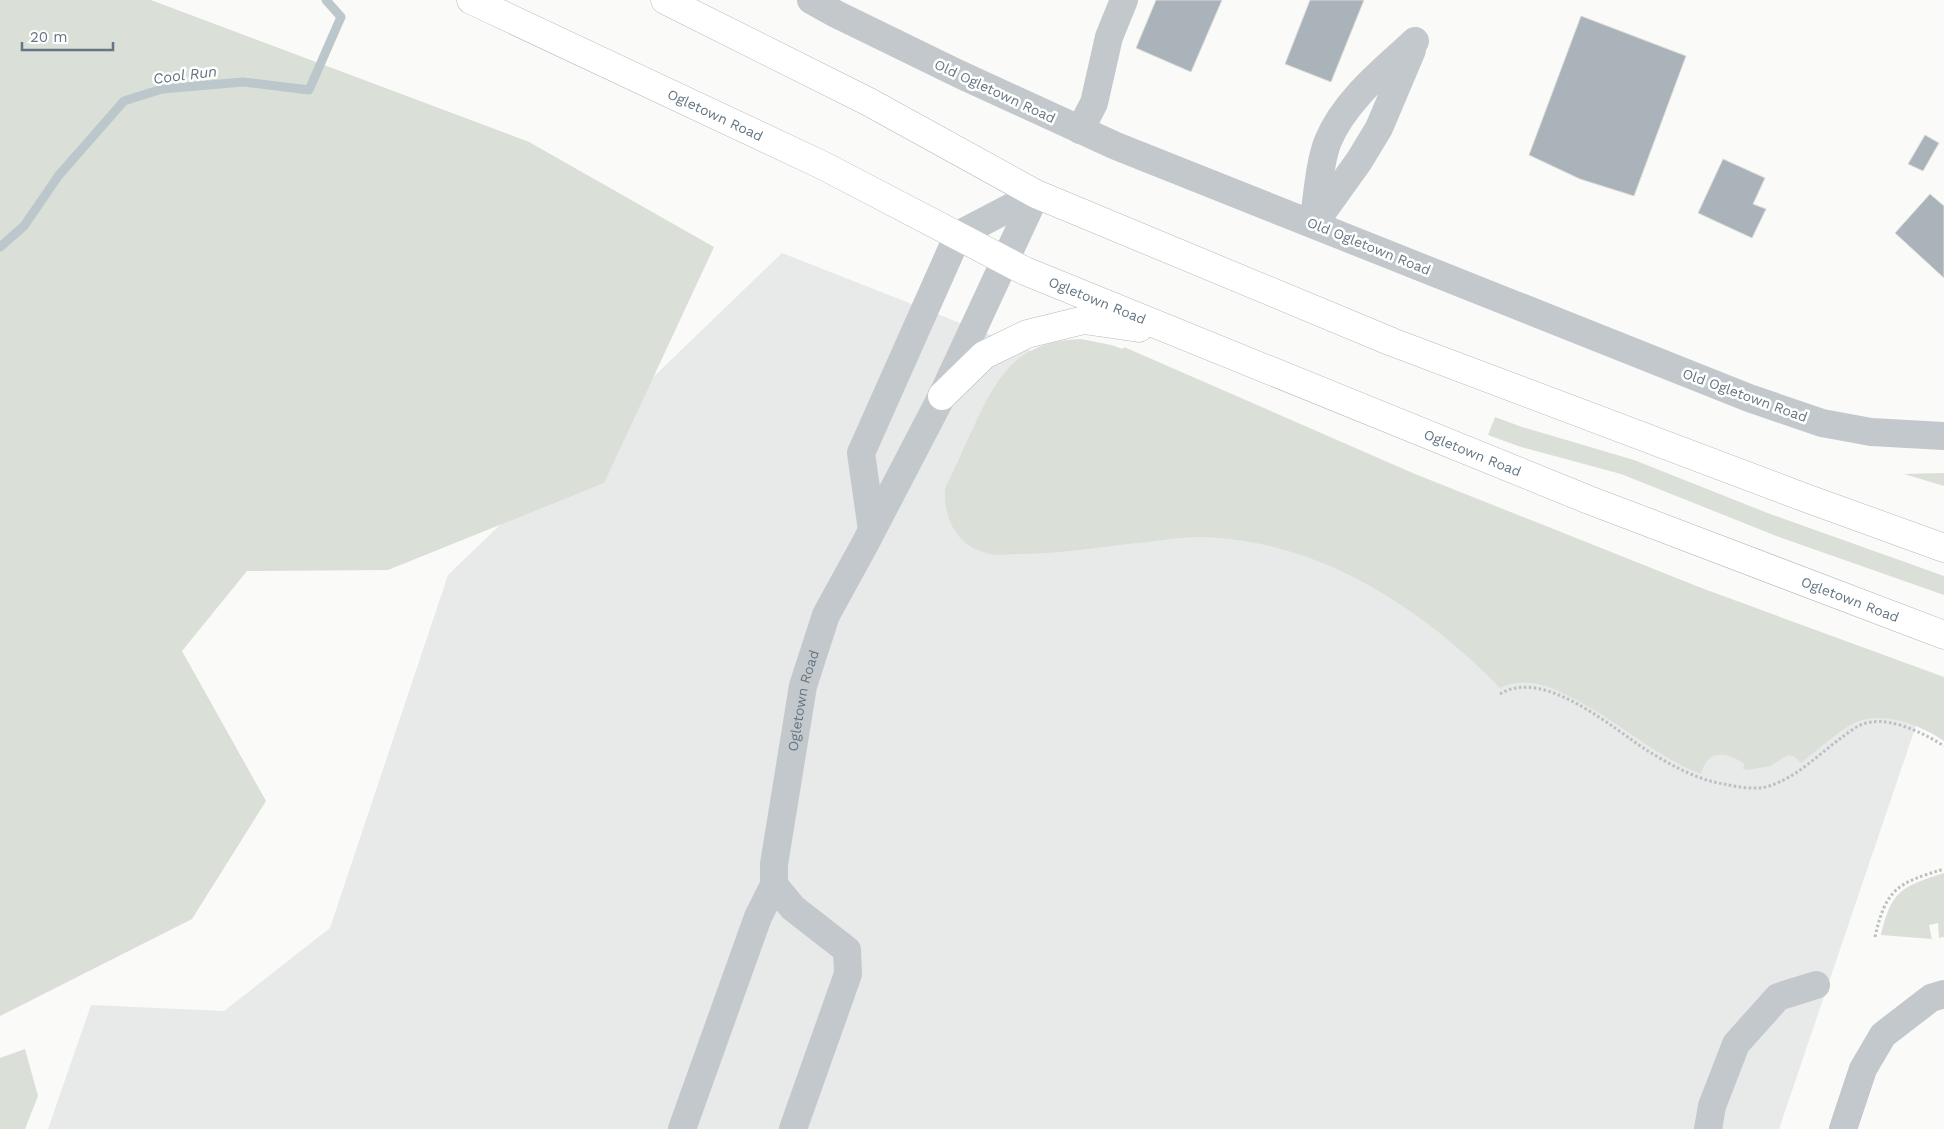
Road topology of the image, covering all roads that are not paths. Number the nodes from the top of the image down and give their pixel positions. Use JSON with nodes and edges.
{"nodes":[{"id":1,"x":471,"y":0,"type":"edge"},
{"id":2,"x":665,"y":0,"type":"edge"},
{"id":3,"x":811,"y":0,"type":"edge"},
{"id":4,"x":1124,"y":0,"type":"edge"},
{"id":5,"x":1080,"y":130,"type":"junction"},
{"id":6,"x":1036,"y":194,"type":"junction"},
{"id":7,"x":1313,"y":224,"type":"junction"},
{"id":8,"x":958,"y":235,"type":"junction"},
{"id":9,"x":1005,"y":259,"type":"junction"},
{"id":10,"x":1185,"y":336,"type":"junction"},
{"id":11,"x":942,"y":396,"type":"junction"},
{"id":12,"x":1944,"y":436,"type":"edge"},
{"id":13,"x":872,"y":530,"type":"junction"},
{"id":14,"x":1944,"y":548,"type":"edge"},
{"id":15,"x":1944,"y":635,"type":"edge"},
{"id":16,"x":774,"y":885,"type":"junction"},
{"id":17,"x":1816,"y":984,"type":"dead end"},
{"id":18,"x":1937,"y":996,"type":"edge"},
{"id":19,"x":682,"y":1129,"type":"edge"},
{"id":20,"x":793,"y":1129,"type":"edge"},
{"id":21,"x":1708,"y":1129,"type":"edge"},
{"id":22,"x":1843,"y":1129,"type":"edge"}],
"edges":[{"from":1,"to":8,"type":"main road","name":"Ogletown Road"},
{"from":2,"to":6,"type":"main road"},
{"from":3,"to":5,"type":"street","name":"Old Ogletown Road"},
{"from":4,"to":5,"type":"street"},
{"from":5,"to":7,"type":"street","name":"Old Ogletown Road"},
{"from":6,"to":8,"type":"street"},
{"from":6,"to":9,"type":"street","name":"Ogletown Road"},
{"from":6,"to":14,"type":"main road"},
{"from":7,"to":7,"type":"street"},
{"from":7,"to":12,"type":"street","name":"Old Ogletown Road"},
{"from":8,"to":9,"type":"main road","name":"Ogletown Road"},
{"from":8,"to":13,"type":"street"},
{"from":9,"to":10,"type":"main road","name":"Ogletown Road"},
{"from":9,"to":11,"type":"street","name":"Ogletown Road"},
{"from":10,"to":11,"type":"main road"},
{"from":10,"to":15,"type":"main road","name":"Ogletown Road"},
{"from":11,"to":13,"type":"street","name":"Ogletown Road"},
{"from":13,"to":16,"type":"street","name":"Ogletown Road"},
{"from":16,"to":19,"type":"street","name":"Ogletown Road"},
{"from":16,"to":20,"type":"street"},
{"from":17,"to":21,"type":"street"},
{"from":18,"to":22,"type":"street"}]}
